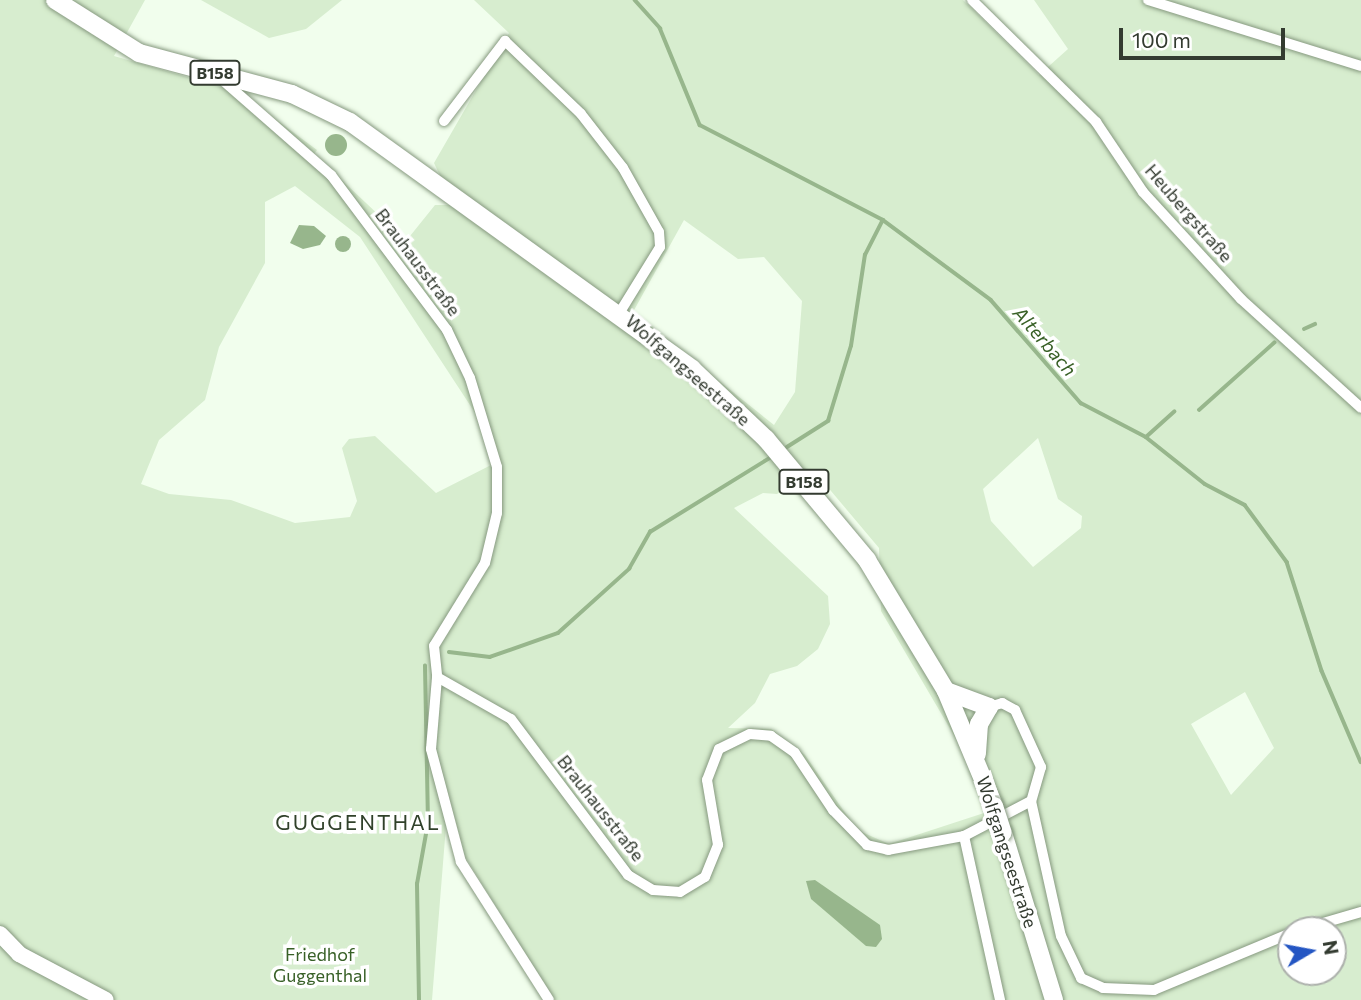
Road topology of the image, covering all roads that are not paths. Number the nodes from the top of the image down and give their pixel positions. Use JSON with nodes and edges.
{"nodes":[{"id":1,"x":55,"y":0,"type":"edge"},
{"id":2,"x":972,"y":0,"type":"edge"},
{"id":3,"x":1148,"y":0,"type":"edge"},
{"id":4,"x":1361,"y":66,"type":"edge"},
{"id":5,"x":215,"y":73,"type":"junction"},
{"id":6,"x":444,"y":121,"type":"dead end"},
{"id":7,"x":620,"y":312,"type":"junction"},
{"id":8,"x":1361,"y":408,"type":"edge"},
{"id":9,"x":437,"y":677,"type":"junction"},
{"id":10,"x":946,"y":691,"type":"junction"},
{"id":11,"x":989,"y":707,"type":"junction"},
{"id":12,"x":977,"y":758,"type":"junction"},
{"id":13,"x":1031,"y":801,"type":"junction"},
{"id":14,"x":964,"y":836,"type":"junction"},
{"id":15,"x":0,"y":934,"type":"edge"},
{"id":16,"x":1277,"y":939,"type":"edge"},
{"id":17,"x":1051,"y":991,"type":"edge"},
{"id":18,"x":106,"y":1000,"type":"edge"},
{"id":19,"x":549,"y":1000,"type":"edge"},
{"id":20,"x":1000,"y":1000,"type":"edge"},
{"id":21,"x":1040,"y":1000,"type":"edge"}],
"edges":[{"from":1,"to":5,"type":"main road","name":"Wolfgangseestraße","number":"B158"},
{"from":2,"to":8,"type":"street","name":"Heubergstraße"},
{"from":3,"to":4,"type":"street"},
{"from":5,"to":7,"type":"main road","name":"Wolfgangseestraße","number":"B158"},
{"from":5,"to":9,"type":"street","name":"Brauhausstraße"},
{"from":6,"to":7,"type":"street"},
{"from":7,"to":10,"type":"main road","name":"Wolfgangseestraße","number":"B158"},
{"from":9,"to":14,"type":"street","name":"Brauhausstraße"},
{"from":9,"to":19,"type":"street","name":"Brauhausstraße"},
{"from":10,"to":11,"type":"main road"},
{"from":10,"to":12,"type":"main road","name":"Wolfgangseestraße","number":"B158"},
{"from":11,"to":12,"type":"main road"},
{"from":11,"to":13,"type":"street"},
{"from":12,"to":17,"type":"main road","name":"Wolfgangseestraße","number":"B158","bridge":true},
{"from":13,"to":14,"type":"street","name":"Brauhausstraße"},
{"from":13,"to":16,"type":"street"},
{"from":14,"to":20,"type":"street"},
{"from":15,"to":18,"type":"main road"},
{"from":17,"to":21,"type":"main road"}]}
